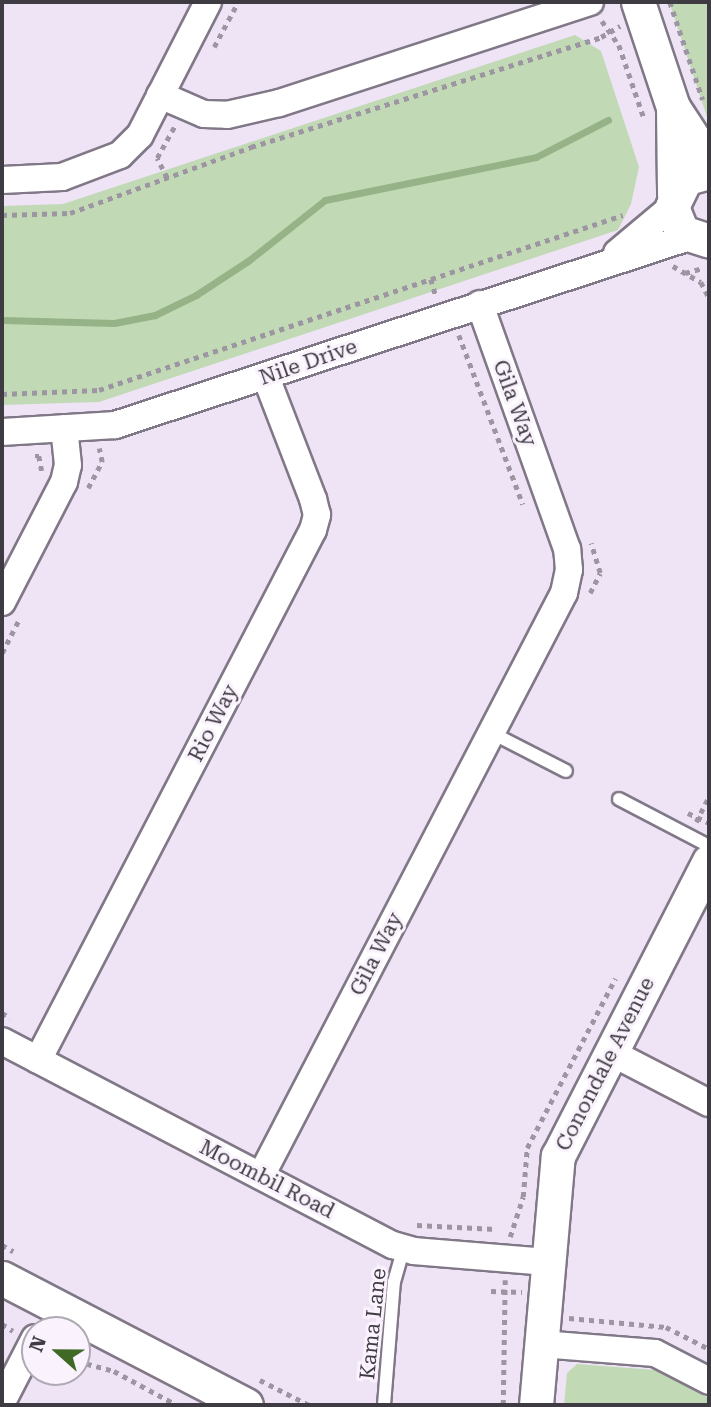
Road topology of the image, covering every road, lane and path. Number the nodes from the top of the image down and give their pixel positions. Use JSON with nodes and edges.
{"nodes":[{"id":1,"x":208,"y":2,"type":"edge"},
{"id":2,"x":238,"y":2,"type":"edge"},
{"id":3,"x":590,"y":2,"type":"edge"},
{"id":4,"x":650,"y":4,"type":"edge"},
{"id":5,"x":213,"y":50,"type":"dead end"},
{"id":6,"x":160,"y":95,"type":"junction"},
{"id":7,"x":673,"y":107,"type":"junction"},
{"id":8,"x":184,"y":108,"type":"junction"},
{"id":9,"x":705,"y":109,"type":"dead end"},
{"id":10,"x":709,"y":162,"type":"edge"},
{"id":11,"x":709,"y":172,"type":"edge"},
{"id":12,"x":167,"y":178,"type":"junction"},
{"id":13,"x":2,"y":180,"type":"edge"},
{"id":14,"x":673,"y":201,"type":"junction"},
{"id":15,"x":637,"y":211,"type":"dead end"},
{"id":16,"x":2,"y":215,"type":"edge"},
{"id":17,"x":700,"y":253,"type":"edge"},
{"id":18,"x":608,"y":261,"type":"junction"},
{"id":19,"x":480,"y":304,"type":"junction"},
{"id":20,"x":459,"y":335,"type":"dead end"},
{"id":21,"x":266,"y":377,"type":"junction"},
{"id":22,"x":2,"y":394,"type":"edge"},
{"id":23,"x":64,"y":428,"type":"junction"},
{"id":24,"x":2,"y":432,"type":"edge"},
{"id":25,"x":27,"y":456,"type":"dead end"},
{"id":26,"x":43,"y":474,"type":"dead end"},
{"id":27,"x":525,"y":508,"type":"dead end"},
{"id":28,"x":2,"y":602,"type":"edge"},
{"id":29,"x":492,"y":733,"type":"junction"},
{"id":30,"x":566,"y":771,"type":"dead end"},
{"id":31,"x":619,"y":799,"type":"dead end"},
{"id":32,"x":683,"y":811,"type":"dead end"},
{"id":33,"x":709,"y":823,"type":"edge"},
{"id":34,"x":709,"y":846,"type":"edge"},
{"id":35,"x":709,"y":862,"type":"edge"},
{"id":36,"x":2,"y":1013,"type":"edge"},
{"id":37,"x":2,"y":1041,"type":"edge"},
{"id":38,"x":43,"y":1049,"type":"junction"},
{"id":39,"x":610,"y":1052,"type":"junction"},
{"id":40,"x":709,"y":1103,"type":"edge"},
{"id":41,"x":261,"y":1176,"type":"junction"},
{"id":42,"x":496,"y":1229,"type":"dead end"},
{"id":43,"x":405,"y":1236,"type":"junction"},
{"id":44,"x":548,"y":1262,"type":"junction"},
{"id":45,"x":2,"y":1278,"type":"edge"},
{"id":46,"x":569,"y":1306,"type":"dead end"},
{"id":47,"x":45,"y":1316,"type":"edge"},
{"id":48,"x":91,"y":1337,"type":"edge"},
{"id":49,"x":554,"y":1345,"type":"junction"},
{"id":50,"x":21,"y":1365,"type":"edge"},
{"id":51,"x":91,"y":1365,"type":"edge"},
{"id":52,"x":709,"y":1381,"type":"edge"},
{"id":53,"x":2,"y":1402,"type":"edge"},
{"id":54,"x":177,"y":1405,"type":"edge"},
{"id":55,"x":246,"y":1405,"type":"edge"},
{"id":56,"x":384,"y":1405,"type":"edge"},
{"id":57,"x":536,"y":1405,"type":"edge"}],
"edges":[{"from":1,"to":6,"type":"street"},
{"from":2,"to":5,"type":"path"},
{"from":3,"to":8,"type":"street"},
{"from":4,"to":7,"type":"street"},
{"from":4,"to":9,"type":"path"},
{"from":4,"to":12,"type":"path"},
{"from":6,"to":8,"type":"street"},
{"from":6,"to":13,"type":"street"},
{"from":7,"to":10,"type":"street"},
{"from":7,"to":14,"type":"street"},
{"from":8,"to":12,"type":"path"},
{"from":11,"to":14,"type":"street"},
{"from":12,"to":16,"type":"path"},
{"from":14,"to":17,"type":"street"},
{"from":14,"to":18,"type":"street","name":"Nile Drive"},
{"from":15,"to":22,"type":"path"},
{"from":17,"to":18,"type":"street","name":"Nile Drive"},
{"from":18,"to":19,"type":"street","name":"Nile Drive"},
{"from":19,"to":21,"type":"street","name":"Nile Drive"},
{"from":19,"to":29,"type":"street","name":"Gila Way"},
{"from":20,"to":27,"type":"path"},
{"from":21,"to":23,"type":"street","name":"Nile Drive"},
{"from":21,"to":38,"type":"street","name":"Rio Way"},
{"from":23,"to":24,"type":"street","name":"Nile Drive"},
{"from":23,"to":28,"type":"street"},
{"from":25,"to":26,"type":"path"},
{"from":29,"to":30,"type":"lane"},
{"from":29,"to":41,"type":"street","name":"Gila Way"},
{"from":31,"to":34,"type":"lane"},
{"from":32,"to":33,"type":"path"},
{"from":35,"to":39,"type":"street","name":"Conondale Avenue"},
{"from":36,"to":38,"type":"path"},
{"from":37,"to":38,"type":"street","name":"Moombil Road"},
{"from":38,"to":41,"type":"street","name":"Moombil Road"},
{"from":39,"to":40,"type":"street"},
{"from":39,"to":44,"type":"street","name":"Conondale Avenue"},
{"from":41,"to":43,"type":"street","name":"Moombil Road"},
{"from":42,"to":43,"type":"path"},
{"from":43,"to":44,"type":"street","name":"Moombil Road"},
{"from":43,"to":56,"type":"lane","name":"Kama Lane"},
{"from":44,"to":49,"type":"street","name":"Conondale Avenue"},
{"from":45,"to":47,"type":"street"},
{"from":46,"to":49,"type":"path"},
{"from":48,"to":55,"type":"street"},
{"from":49,"to":52,"type":"street"},
{"from":49,"to":57,"type":"street","name":"Conondale Avenue"},
{"from":50,"to":53,"type":"street"},
{"from":51,"to":54,"type":"path"}]}
